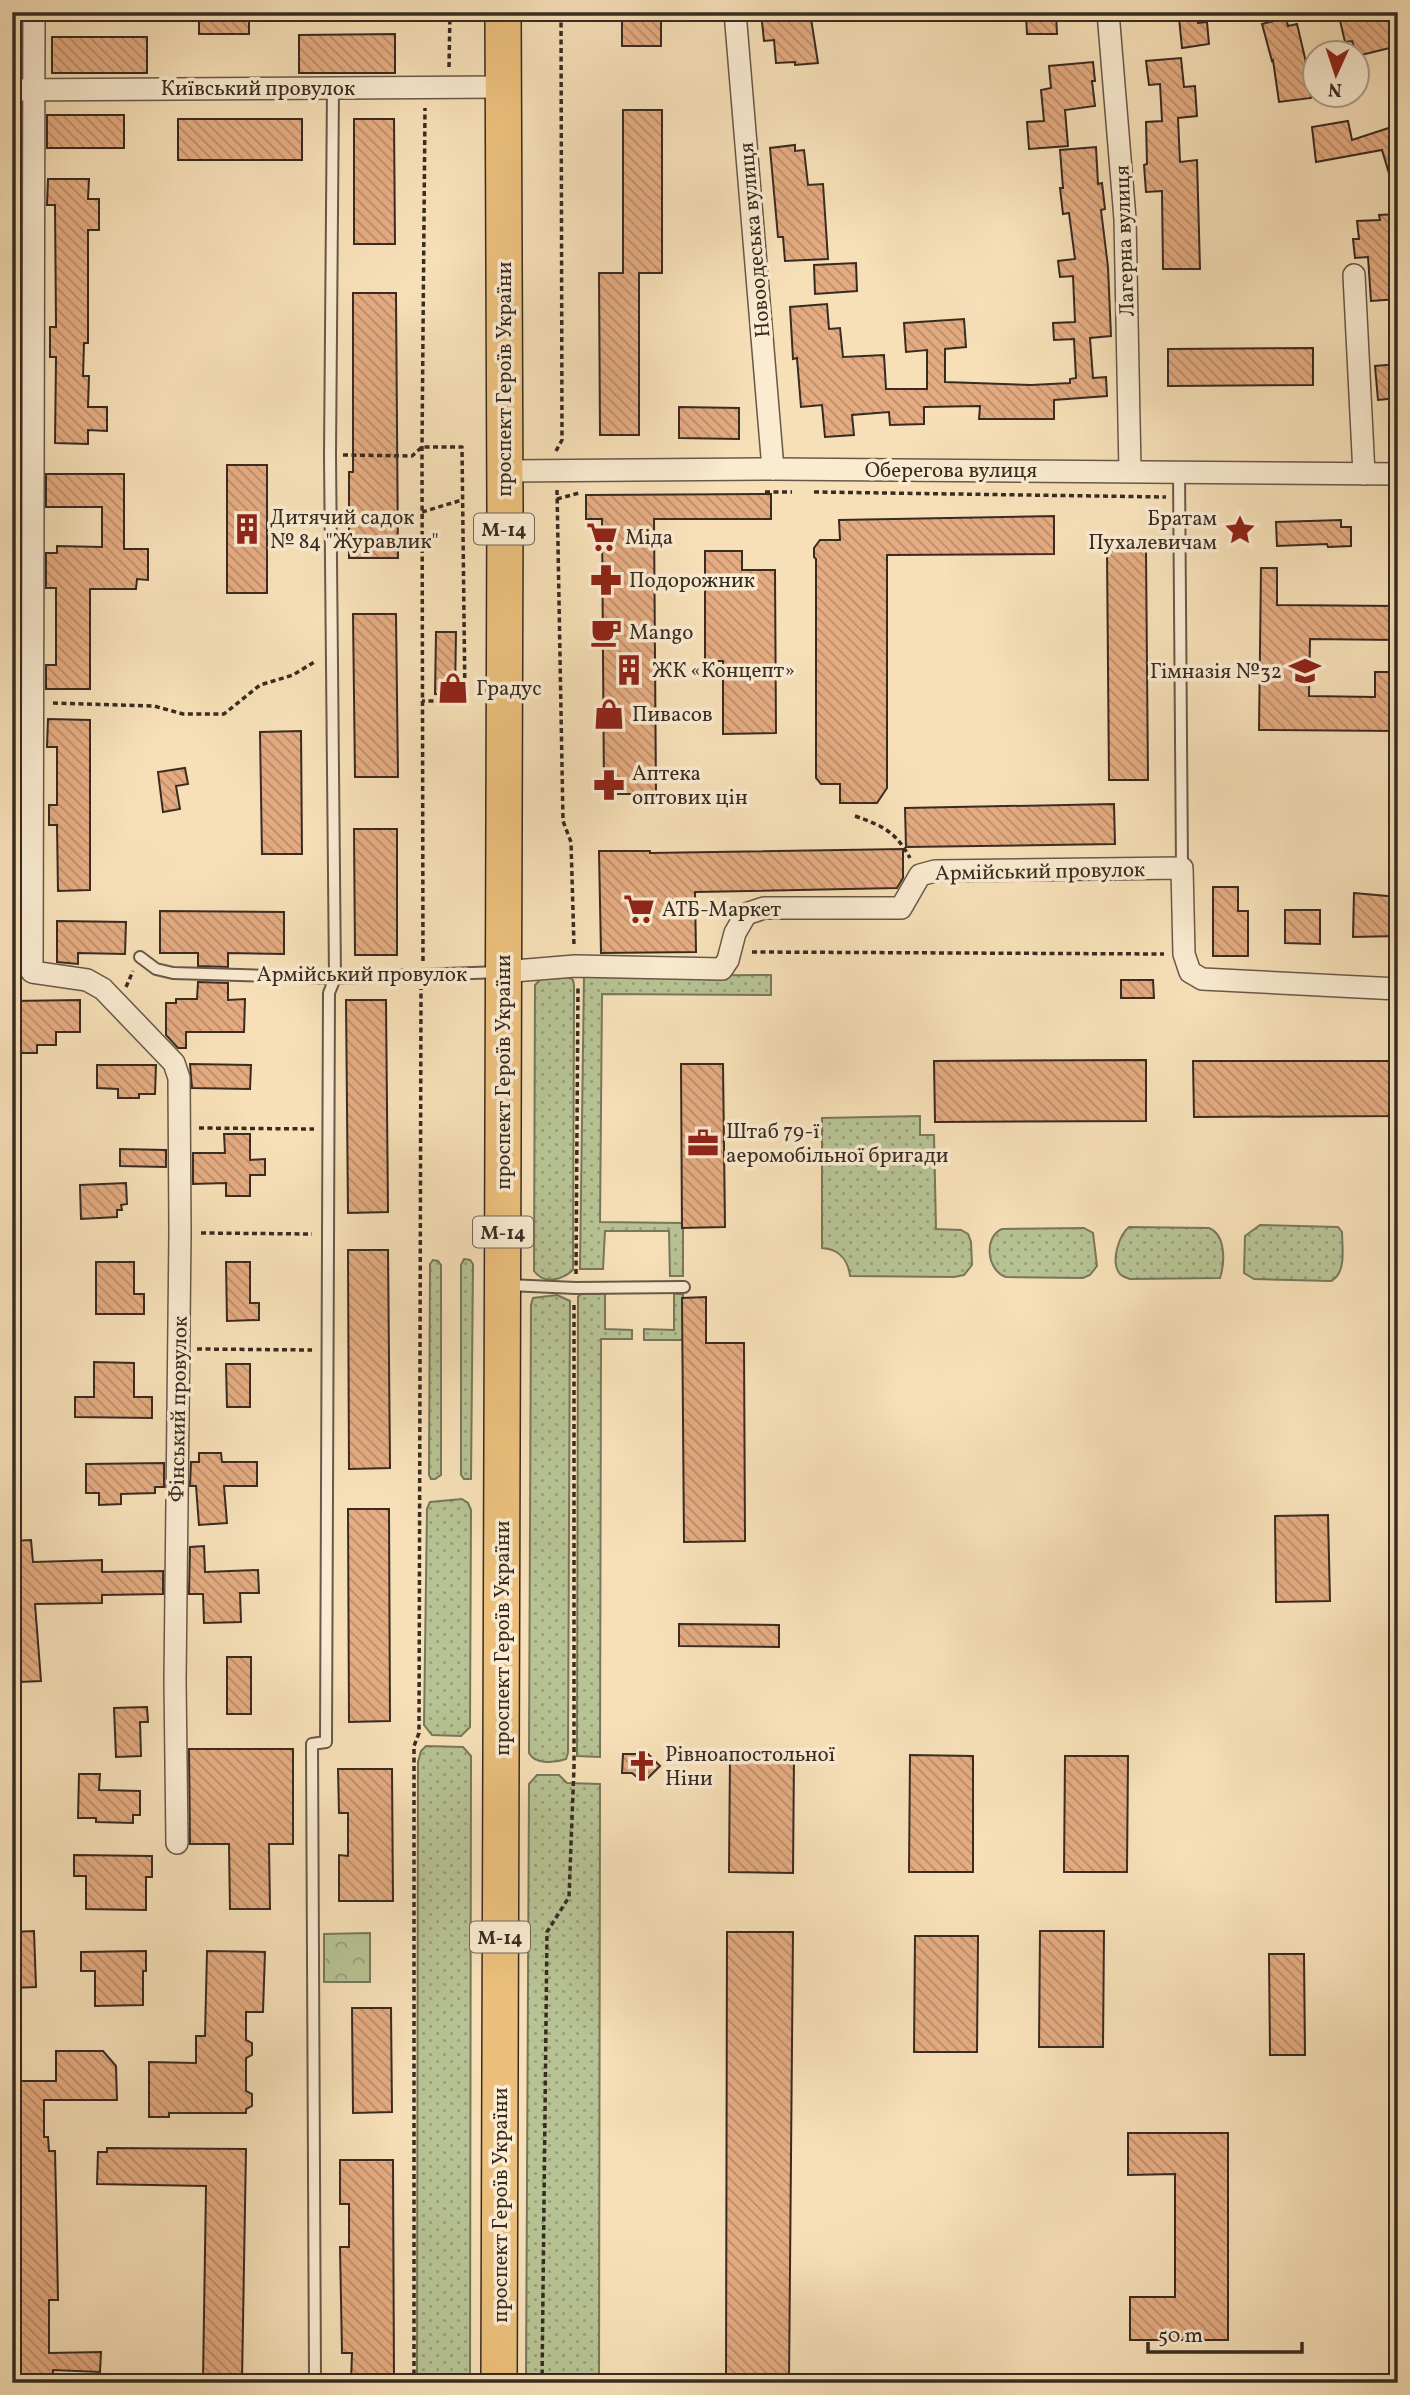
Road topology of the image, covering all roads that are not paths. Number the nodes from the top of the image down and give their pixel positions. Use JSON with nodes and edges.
{"nodes":[{"id":1,"x":34,"y":12,"type":"edge"},
{"id":2,"x":503,"y":12,"type":"edge"},
{"id":3,"x":735,"y":12,"type":"edge"},
{"id":4,"x":1108,"y":12,"type":"edge"},
{"id":5,"x":503,"y":87,"type":"junction"},
{"id":6,"x":333,"y":88,"type":"junction"},
{"id":7,"x":23,"y":89,"type":"edge"},
{"id":8,"x":1354,"y":275,"type":"dead end"},
{"id":9,"x":773,"y":469,"type":"junction"},
{"id":10,"x":504,"y":471,"type":"junction"},
{"id":11,"x":1130,"y":471,"type":"junction"},
{"id":12,"x":1179,"y":471,"type":"junction"},
{"id":13,"x":1364,"y":474,"type":"junction"},
{"id":14,"x":1398,"y":474,"type":"edge"},
{"id":15,"x":1182,"y":868,"type":"junction"},
{"id":16,"x":140,"y":957,"type":"road end"},
{"id":17,"x":503,"y":972,"type":"junction"},
{"id":18,"x":335,"y":978,"type":"junction"},
{"id":19,"x":1398,"y":989,"type":"edge"},
{"id":20,"x":503,"y":1284,"type":"junction"},
{"id":21,"x":684,"y":1287,"type":"dead end"},
{"id":22,"x":177,"y":1843,"type":"dead end"},
{"id":23,"x":315,"y":2383,"type":"edge"},
{"id":24,"x":499,"y":2383,"type":"edge"}],
"edges":[{"from":1,"to":7,"type":"street"},
{"from":2,"to":5,"type":"highway","name":"проспект Героїв України","number":"М-14"},
{"from":3,"to":9,"type":"street","name":"Новоодеська вулиця"},
{"from":4,"to":11,"type":"street","name":"Лагерна вулиця"},
{"from":5,"to":6,"type":"street","name":"Київський провулок"},
{"from":5,"to":10,"type":"highway","name":"проспект Героїв України","number":"М-14"},
{"from":6,"to":7,"type":"street","name":"Київський провулок"},
{"from":6,"to":18,"type":"lane"},
{"from":7,"to":22,"type":"street","name":"Фінський провулок"},
{"from":8,"to":13,"type":"street"},
{"from":9,"to":10,"type":"street","name":"Оберегова вулиця"},
{"from":9,"to":11,"type":"street","name":"Оберегова вулиця"},
{"from":10,"to":17,"type":"highway","name":"проспект Героїв України","number":"М-14"},
{"from":11,"to":12,"type":"street","name":"Оберегова вулиця"},
{"from":12,"to":13,"type":"street","name":"Оберегова вулиця"},
{"from":12,"to":15,"type":"lane"},
{"from":13,"to":14,"type":"street","name":"Оберегова вулиця"},
{"from":15,"to":17,"type":"street","name":"Армійський провулок"},
{"from":15,"to":19,"type":"street"},
{"from":16,"to":18,"type":"lane","name":"Армійський провулок"},
{"from":17,"to":18,"type":"lane","name":"Армійський провулок"},
{"from":17,"to":20,"type":"highway","name":"проспект Героїв України","number":"М-14"},
{"from":18,"to":23,"type":"lane"},
{"from":20,"to":21,"type":"lane"},
{"from":20,"to":24,"type":"highway","name":"проспект Героїв України","number":"М-14"}]}
